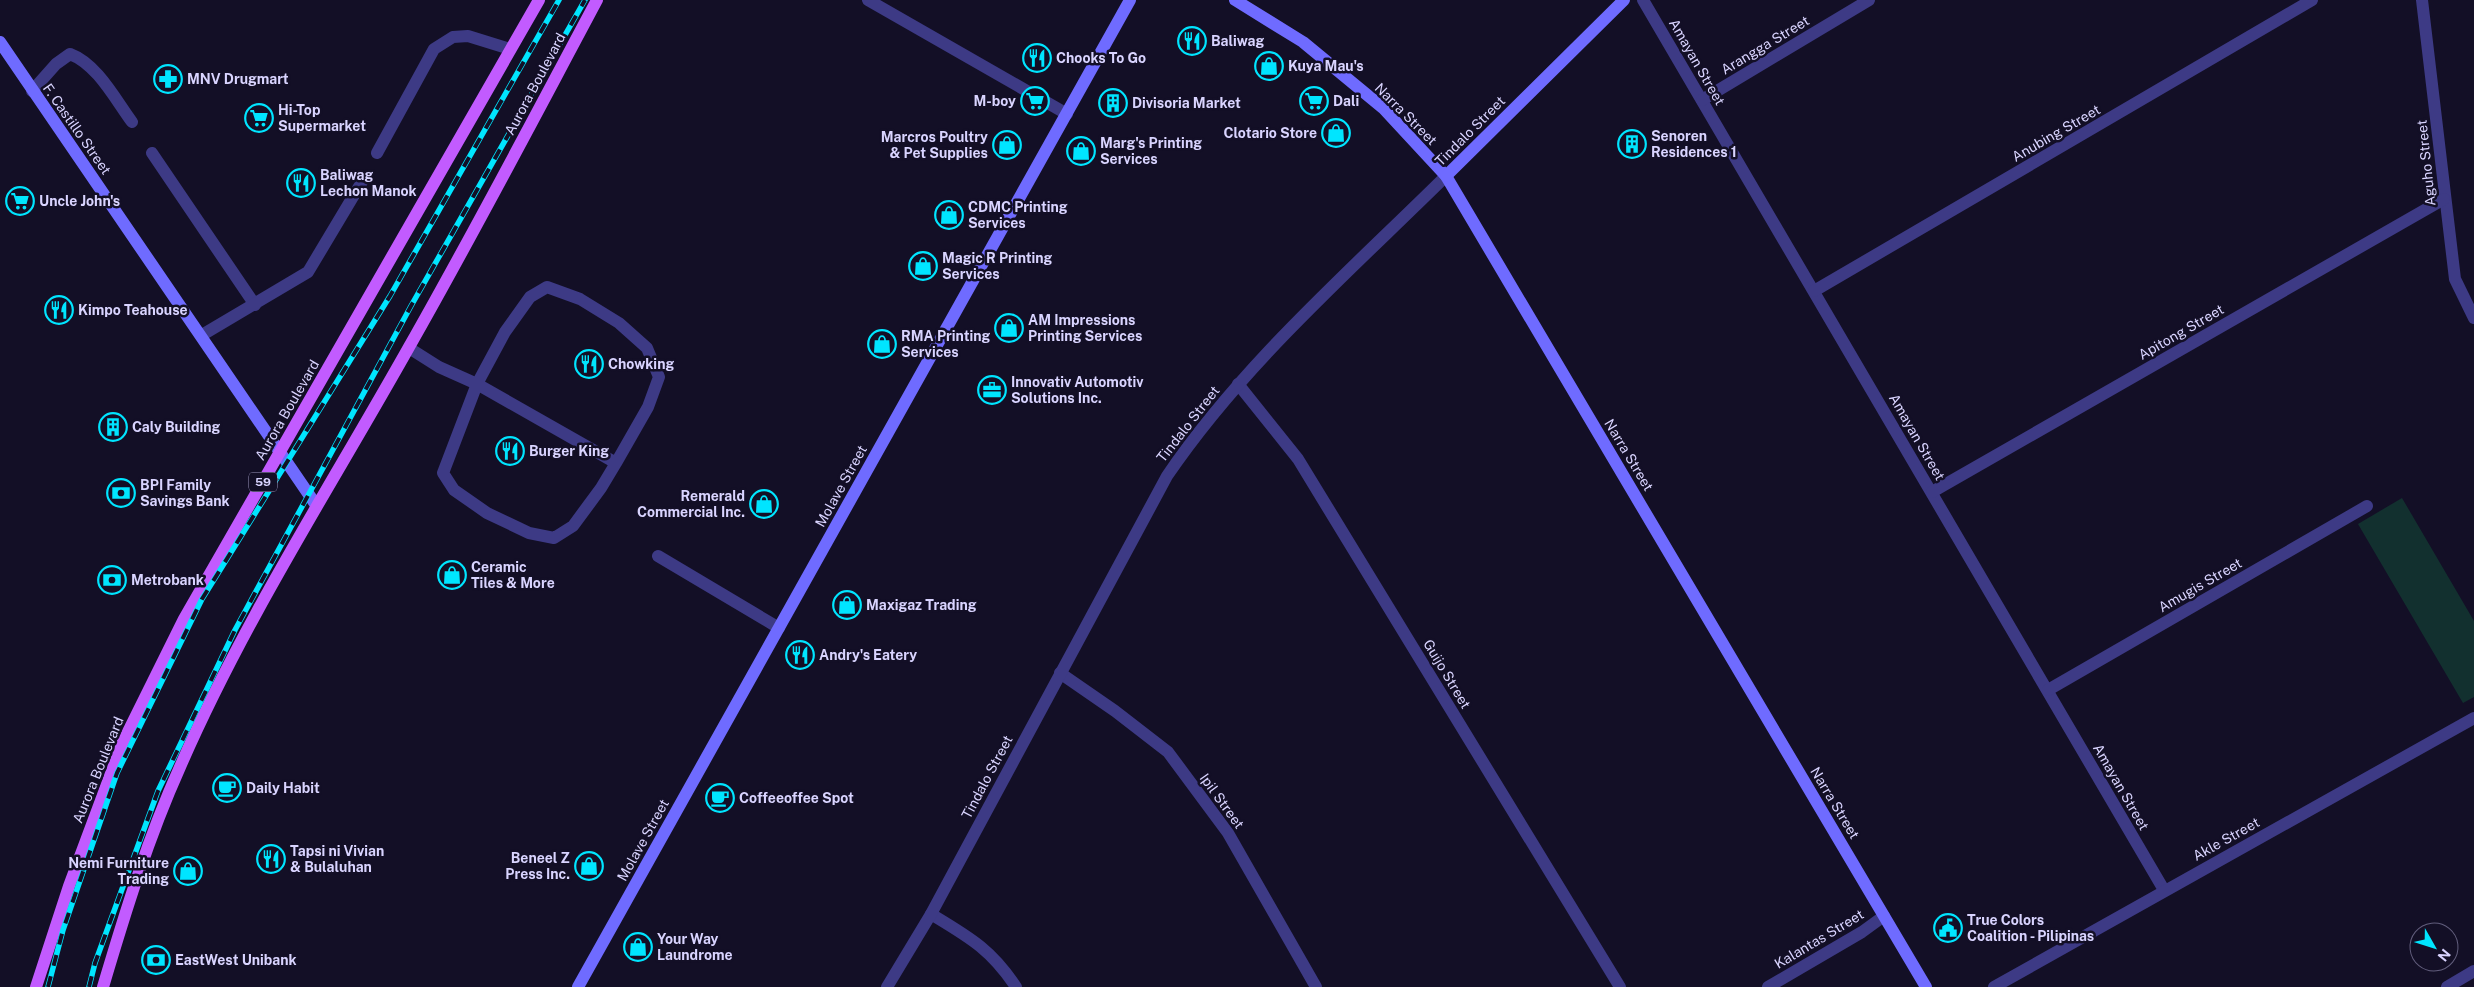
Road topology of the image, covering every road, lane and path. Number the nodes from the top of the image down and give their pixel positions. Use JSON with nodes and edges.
{"nodes":[{"id":1,"x":539,"y":0,"type":"edge"},
{"id":2,"x":597,"y":0,"type":"edge"},
{"id":3,"x":868,"y":0,"type":"edge"},
{"id":4,"x":1130,"y":0,"type":"edge"},
{"id":5,"x":1235,"y":0,"type":"edge"},
{"id":6,"x":1624,"y":0,"type":"edge"},
{"id":7,"x":1643,"y":0,"type":"edge"},
{"id":8,"x":1868,"y":0,"type":"edge"},
{"id":9,"x":2312,"y":0,"type":"edge"},
{"id":10,"x":2422,"y":0,"type":"edge"},
{"id":11,"x":0,"y":42,"type":"edge"},
{"id":12,"x":510,"y":49,"type":"junction"},
{"id":13,"x":32,"y":92,"type":"junction"},
{"id":14,"x":1702,"y":100,"type":"junction"},
{"id":15,"x":1067,"y":114,"type":"junction"},
{"id":16,"x":132,"y":122,"type":"dead end"},
{"id":17,"x":152,"y":153,"type":"dead end"},
{"id":18,"x":378,"y":153,"type":"dead end"},
{"id":19,"x":1446,"y":176,"type":"junction"},
{"id":20,"x":363,"y":180,"type":"dead end"},
{"id":21,"x":2444,"y":199,"type":"junction"},
{"id":22,"x":1814,"y":291,"type":"junction"},
{"id":23,"x":255,"y":305,"type":"junction"},
{"id":24,"x":2474,"y":318,"type":"edge"},
{"id":25,"x":202,"y":335,"type":"junction"},
{"id":26,"x":409,"y":348,"type":"junction"},
{"id":27,"x":478,"y":384,"type":"junction"},
{"id":28,"x":1238,"y":384,"type":"junction"},
{"id":29,"x":280,"y":452,"type":"junction"},
{"id":30,"x":616,"y":463,"type":"junction"},
{"id":31,"x":1932,"y":492,"type":"junction"},
{"id":32,"x":316,"y":504,"type":"junction"},
{"id":33,"x":2367,"y":506,"type":"dead end"},
{"id":34,"x":658,"y":556,"type":"dead end"},
{"id":35,"x":779,"y":628,"type":"junction"},
{"id":36,"x":1060,"y":673,"type":"junction"},
{"id":37,"x":2048,"y":690,"type":"junction"},
{"id":38,"x":2474,"y":718,"type":"edge"},
{"id":39,"x":2164,"y":890,"type":"junction"},
{"id":40,"x":931,"y":914,"type":"junction"},
{"id":41,"x":1884,"y":916,"type":"junction"},
{"id":42,"x":2474,"y":971,"type":"edge"},
{"id":43,"x":36,"y":987,"type":"edge"},
{"id":44,"x":103,"y":987,"type":"edge"},
{"id":45,"x":578,"y":987,"type":"edge"},
{"id":46,"x":887,"y":987,"type":"edge"},
{"id":47,"x":1016,"y":987,"type":"edge"},
{"id":48,"x":1316,"y":987,"type":"edge"},
{"id":49,"x":1620,"y":987,"type":"edge"},
{"id":50,"x":1768,"y":987,"type":"edge"},
{"id":51,"x":1926,"y":987,"type":"edge"},
{"id":52,"x":1994,"y":987,"type":"edge"},
{"id":53,"x":2447,"y":987,"type":"edge"}],
"edges":[{"from":1,"to":12,"type":"main road","name":"Aurora Boulevard","number":"59"},
{"from":2,"to":26,"type":"main road","name":"Aurora Boulevard"},
{"from":3,"to":15,"type":"street"},
{"from":4,"to":15,"type":"street","name":"Molave Street"},
{"from":5,"to":19,"type":"street","name":"Narra Street"},
{"from":6,"to":19,"type":"street","name":"Tindalo Street"},
{"from":7,"to":14,"type":"street","name":"Amayan Street"},
{"from":8,"to":14,"type":"street","name":"Arangga Street"},
{"from":9,"to":22,"type":"street","name":"Anubing Street"},
{"from":10,"to":21,"type":"street","name":"Aguho Street"},
{"from":11,"to":13,"type":"street","name":"F. Castillo Street"},
{"from":12,"to":18,"type":"street"},
{"from":12,"to":29,"type":"main road","name":"Aurora Boulevard","number":"59"},
{"from":13,"to":16,"type":"street"},
{"from":13,"to":25,"type":"street","name":"F. Castillo Street"},
{"from":14,"to":22,"type":"street","name":"Amayan Street"},
{"from":15,"to":35,"type":"street","name":"Molave Street"},
{"from":17,"to":23,"type":"street"},
{"from":19,"to":28,"type":"street","name":"Tindalo Street"},
{"from":19,"to":41,"type":"street","name":"Narra Street"},
{"from":20,"to":23,"type":"street"},
{"from":21,"to":24,"type":"street","name":"Aguho Street"},
{"from":21,"to":31,"type":"street","name":"Apitong Street"},
{"from":22,"to":31,"type":"street","name":"Amayan Street"},
{"from":23,"to":25,"type":"street"},
{"from":25,"to":29,"type":"street","name":"F. Castillo Street"},
{"from":26,"to":27,"type":"street"},
{"from":26,"to":32,"type":"main road","name":"Aurora Boulevard"},
{"from":27,"to":30,"type":"street"},
{"from":27,"to":30,"type":"street"},
{"from":27,"to":30,"type":"street"},
{"from":28,"to":36,"type":"street","name":"Tindalo Street"},
{"from":28,"to":49,"type":"street","name":"Guijo Street"},
{"from":29,"to":32,"type":"street","name":"F. Castillo Street"},
{"from":29,"to":43,"type":"main road","name":"Aurora Boulevard","number":"59"},
{"from":31,"to":37,"type":"street","name":"Amayan Street"},
{"from":32,"to":44,"type":"main road","name":"Aurora Boulevard"},
{"from":33,"to":37,"type":"street","name":"Amugis Street"},
{"from":34,"to":35,"type":"street"},
{"from":35,"to":45,"type":"street","name":"Molave Street"},
{"from":36,"to":40,"type":"street","name":"Tindalo Street"},
{"from":36,"to":48,"type":"street","name":"Ipil Street"},
{"from":37,"to":39,"type":"street","name":"Amayan Street"},
{"from":38,"to":39,"type":"street","name":"Akle Street"},
{"from":39,"to":52,"type":"street","name":"Akle Street"},
{"from":40,"to":46,"type":"street","name":"Tindalo Street"},
{"from":40,"to":47,"type":"street"},
{"from":41,"to":50,"type":"street","name":"Kalantas Street"},
{"from":41,"to":51,"type":"street","name":"Narra Street"},
{"from":42,"to":53,"type":"street"}]}
